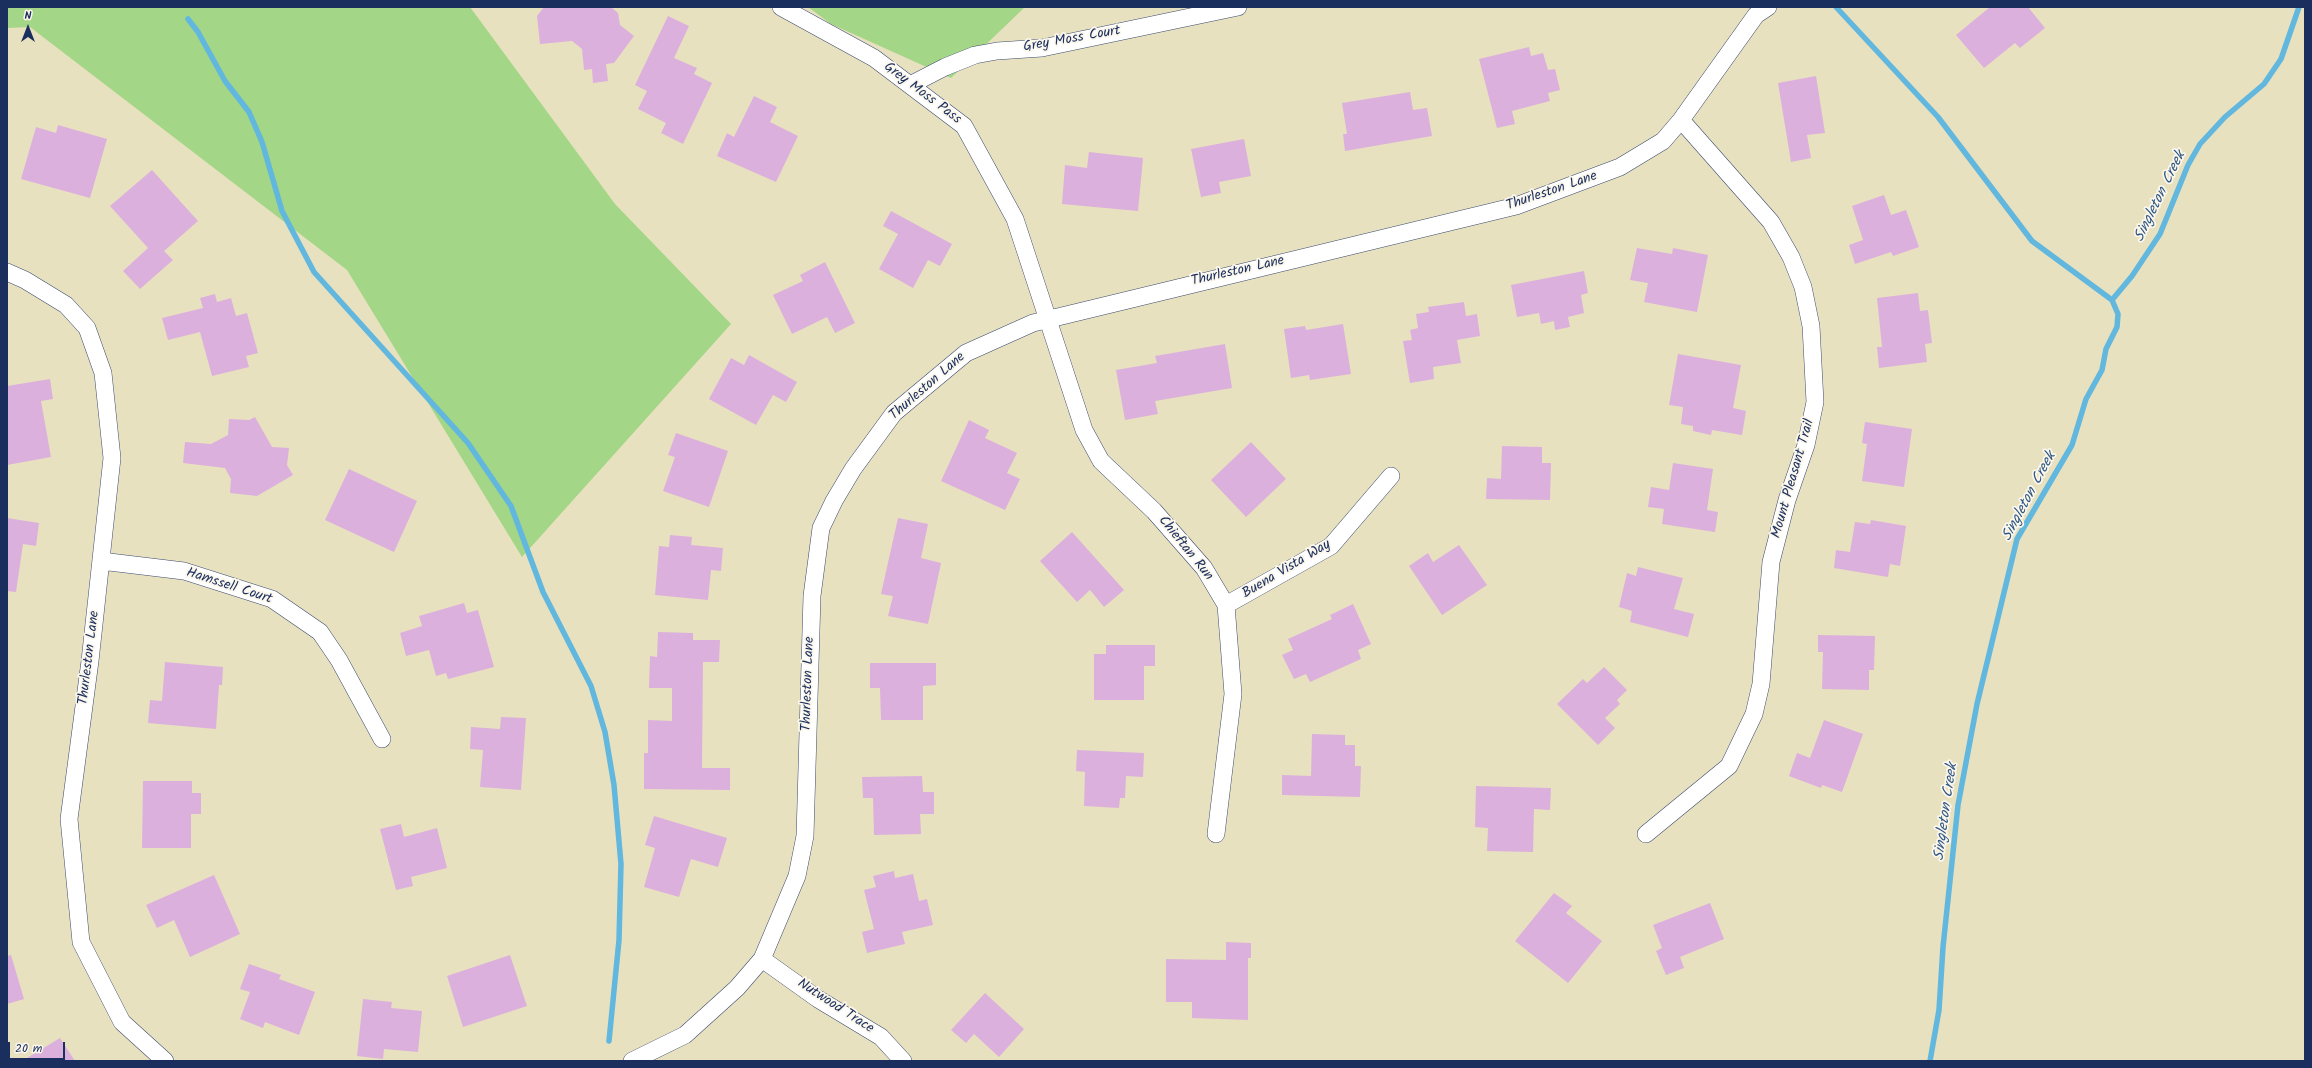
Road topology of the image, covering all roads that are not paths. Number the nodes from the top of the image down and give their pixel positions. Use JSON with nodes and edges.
{"nodes":[{"id":1,"x":781,"y":7,"type":"edge"},
{"id":2,"x":1238,"y":7,"type":"edge"},
{"id":3,"x":1768,"y":7,"type":"edge"},
{"id":4,"x":910,"y":85,"type":"junction"},
{"id":5,"x":1681,"y":120,"type":"junction"},
{"id":6,"x":7,"y":272,"type":"edge"},
{"id":7,"x":1049,"y":317,"type":"junction"},
{"id":8,"x":1391,"y":476,"type":"dead end"},
{"id":9,"x":101,"y":561,"type":"junction"},
{"id":10,"x":1226,"y":605,"type":"junction"},
{"id":11,"x":382,"y":739,"type":"dead end"},
{"id":12,"x":1216,"y":834,"type":"dead end"},
{"id":13,"x":1646,"y":834,"type":"dead end"},
{"id":14,"x":762,"y":959,"type":"junction"},
{"id":15,"x":164,"y":1061,"type":"edge"},
{"id":16,"x":632,"y":1061,"type":"edge"},
{"id":17,"x":903,"y":1061,"type":"edge"}],
"edges":[{"from":1,"to":4,"type":"street","name":"Grey Moss Pass"},
{"from":2,"to":4,"type":"street","name":"Grey Moss Court"},
{"from":3,"to":5,"type":"street","name":"Thurleston Lane"},
{"from":4,"to":7,"type":"street","name":"Grey Moss Pass"},
{"from":5,"to":7,"type":"street","name":"Thurleston Lane"},
{"from":5,"to":13,"type":"street","name":"Mount Pleasant Trail"},
{"from":6,"to":9,"type":"street","name":"Thurleston Lane"},
{"from":7,"to":10,"type":"street","name":"Chieftan Run"},
{"from":7,"to":14,"type":"street","name":"Thurleston Lane"},
{"from":8,"to":10,"type":"street","name":"Buena Vista Way"},
{"from":9,"to":11,"type":"street","name":"Hamssell Court"},
{"from":9,"to":15,"type":"street","name":"Thurleston Lane"},
{"from":10,"to":12,"type":"street","name":"Chieftan Run"},
{"from":14,"to":16,"type":"street","name":"Thurleston Lane"},
{"from":14,"to":17,"type":"street","name":"Nutwood Trace"}]}
